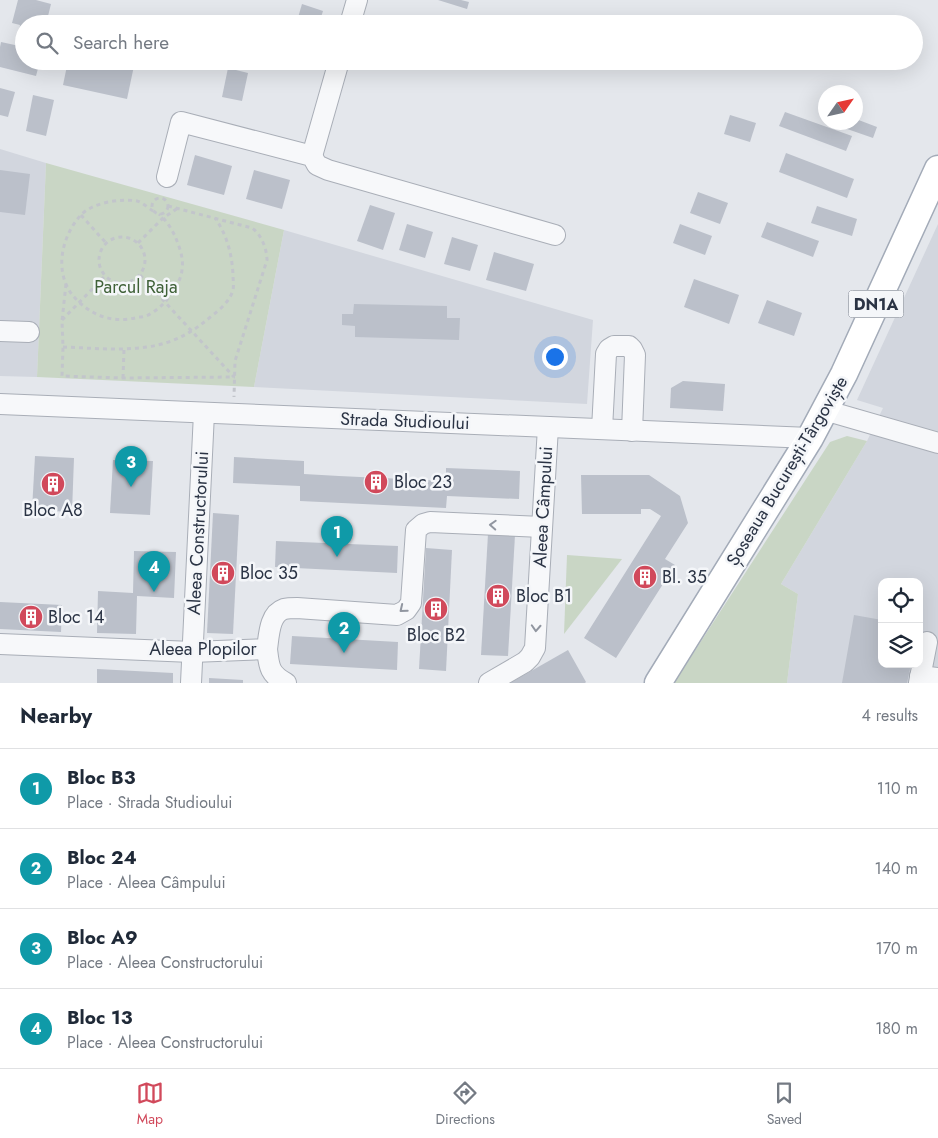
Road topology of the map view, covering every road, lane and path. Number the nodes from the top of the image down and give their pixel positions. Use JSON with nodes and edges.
{"nodes":[{"id":1,"x":357,"y":0,"type":"edge"},
{"id":2,"x":353,"y":15,"type":"edge"},
{"id":3,"x":336,"y":70,"type":"edge"},
{"id":4,"x":312,"y":156,"type":"junction"},
{"id":5,"x":938,"y":168,"type":"edge"},
{"id":6,"x":167,"y":177,"type":"dead end"},
{"id":7,"x":168,"y":206,"type":"junction"},
{"id":8,"x":178,"y":208,"type":"junction"},
{"id":9,"x":153,"y":211,"type":"junction"},
{"id":10,"x":159,"y":214,"type":"junction"},
{"id":11,"x":80,"y":215,"type":"junction"},
{"id":12,"x":214,"y":217,"type":"junction"},
{"id":13,"x":163,"y":218,"type":"junction"},
{"id":14,"x":555,"y":235,"type":"dead end"},
{"id":15,"x":106,"y":243,"type":"junction"},
{"id":16,"x":138,"y":243,"type":"junction"},
{"id":17,"x":140,"y":275,"type":"junction"},
{"id":18,"x":105,"y":276,"type":"junction"},
{"id":19,"x":66,"y":284,"type":"junction"},
{"id":20,"x":165,"y":302,"type":"junction"},
{"id":21,"x":79,"y":303,"type":"junction"},
{"id":22,"x":62,"y":321,"type":"junction"},
{"id":23,"x":0,"y":331,"type":"edge"},
{"id":24,"x":29,"y":332,"type":"dead end"},
{"id":25,"x":192,"y":332,"type":"junction"},
{"id":26,"x":63,"y":347,"type":"junction"},
{"id":27,"x":124,"y":349,"type":"junction"},
{"id":28,"x":235,"y":377,"type":"junction"},
{"id":29,"x":124,"y":378,"type":"junction"},
{"id":30,"x":0,"y":404,"type":"edge"},
{"id":31,"x":824,"y":410,"type":"junction"},
{"id":32,"x":204,"y":413,"type":"junction"},
{"id":33,"x":548,"y":427,"type":"junction"},
{"id":34,"x":602,"y":429,"type":"junction"},
{"id":35,"x":632,"y":431,"type":"junction"},
{"id":36,"x":810,"y":438,"type":"junction"},
{"id":37,"x":938,"y":443,"type":"edge"},
{"id":38,"x":542,"y":527,"type":"junction"},
{"id":39,"x":927,"y":642,"type":"dead end"},
{"id":40,"x":0,"y":644,"type":"edge"},
{"id":41,"x":267,"y":649,"type":"junction"},
{"id":42,"x":192,"y":652,"type":"junction"},
{"id":43,"x":926,"y":679,"type":"edge"},
{"id":44,"x":191,"y":683,"type":"edge"},
{"id":45,"x":286,"y":683,"type":"edge"},
{"id":46,"x":488,"y":683,"type":"edge"},
{"id":47,"x":658,"y":683,"type":"edge"}],
"edges":[{"from":1,"to":2,"type":"street"},
{"from":3,"to":4,"type":"street"},
{"from":4,"to":6,"type":"street"},
{"from":4,"to":14,"type":"street"},
{"from":5,"to":31,"type":"main road","name":"Șoseaua București-Târgoviște","number":"DN1A"},
{"from":7,"to":8,"type":"path"},
{"from":7,"to":9,"type":"path"},
{"from":7,"to":10,"type":"path"},
{"from":8,"to":12,"type":"path"},
{"from":8,"to":13,"type":"path"},
{"from":9,"to":10,"type":"path"},
{"from":9,"to":11,"type":"path"},
{"from":10,"to":13,"type":"path"},
{"from":11,"to":15,"type":"path"},
{"from":11,"to":19,"type":"path"},
{"from":12,"to":25,"type":"path"},
{"from":12,"to":28,"type":"path"},
{"from":13,"to":16,"type":"path"},
{"from":13,"to":20,"type":"path"},
{"from":15,"to":16,"type":"path"},
{"from":15,"to":18,"type":"path"},
{"from":16,"to":17,"type":"path"},
{"from":17,"to":18,"type":"path"},
{"from":17,"to":20,"type":"path"},
{"from":18,"to":21,"type":"path"},
{"from":19,"to":21,"type":"path"},
{"from":19,"to":22,"type":"path"},
{"from":20,"to":21,"type":"path"},
{"from":20,"to":25,"type":"path"},
{"from":21,"to":22,"type":"path"},
{"from":22,"to":26,"type":"path"},
{"from":23,"to":24,"type":"street"},
{"from":25,"to":27,"type":"path"},
{"from":25,"to":28,"type":"path"},
{"from":26,"to":27,"type":"path"},
{"from":26,"to":29,"type":"path"},
{"from":27,"to":29,"type":"path"},
{"from":28,"to":29,"type":"path"},
{"from":30,"to":32,"type":"street","name":"Strada Studioului"},
{"from":31,"to":36,"type":"main road","name":"Șoseaua București-Târgoviște","number":"DN1A"},
{"from":31,"to":37,"type":"street"},
{"from":32,"to":33,"type":"street","name":"Strada Studioului"},
{"from":32,"to":42,"type":"street","name":"Aleea Constructorului"},
{"from":33,"to":34,"type":"street","name":"Strada Studioului"},
{"from":33,"to":38,"type":"street","name":"Aleea Câmpului"},
{"from":34,"to":35,"type":"street","name":"Strada Studioului"},
{"from":34,"to":35,"type":"street"},
{"from":35,"to":36,"type":"street","name":"Strada Studioului"},
{"from":36,"to":47,"type":"main road","name":"Șoseaua București-Târgoviște","number":"DN1A"},
{"from":38,"to":41,"type":"street","name":"Aleea Plopilor","one_way":true},
{"from":38,"to":46,"type":"street","name":"Aleea Câmpului","one_way":true},
{"from":39,"to":43,"type":"street"},
{"from":40,"to":42,"type":"street","name":"Aleea Plopilor"},
{"from":41,"to":42,"type":"street","name":"Aleea Plopilor"},
{"from":41,"to":45,"type":"street"},
{"from":42,"to":44,"type":"street","name":"Aleea Constructorului"}]}
